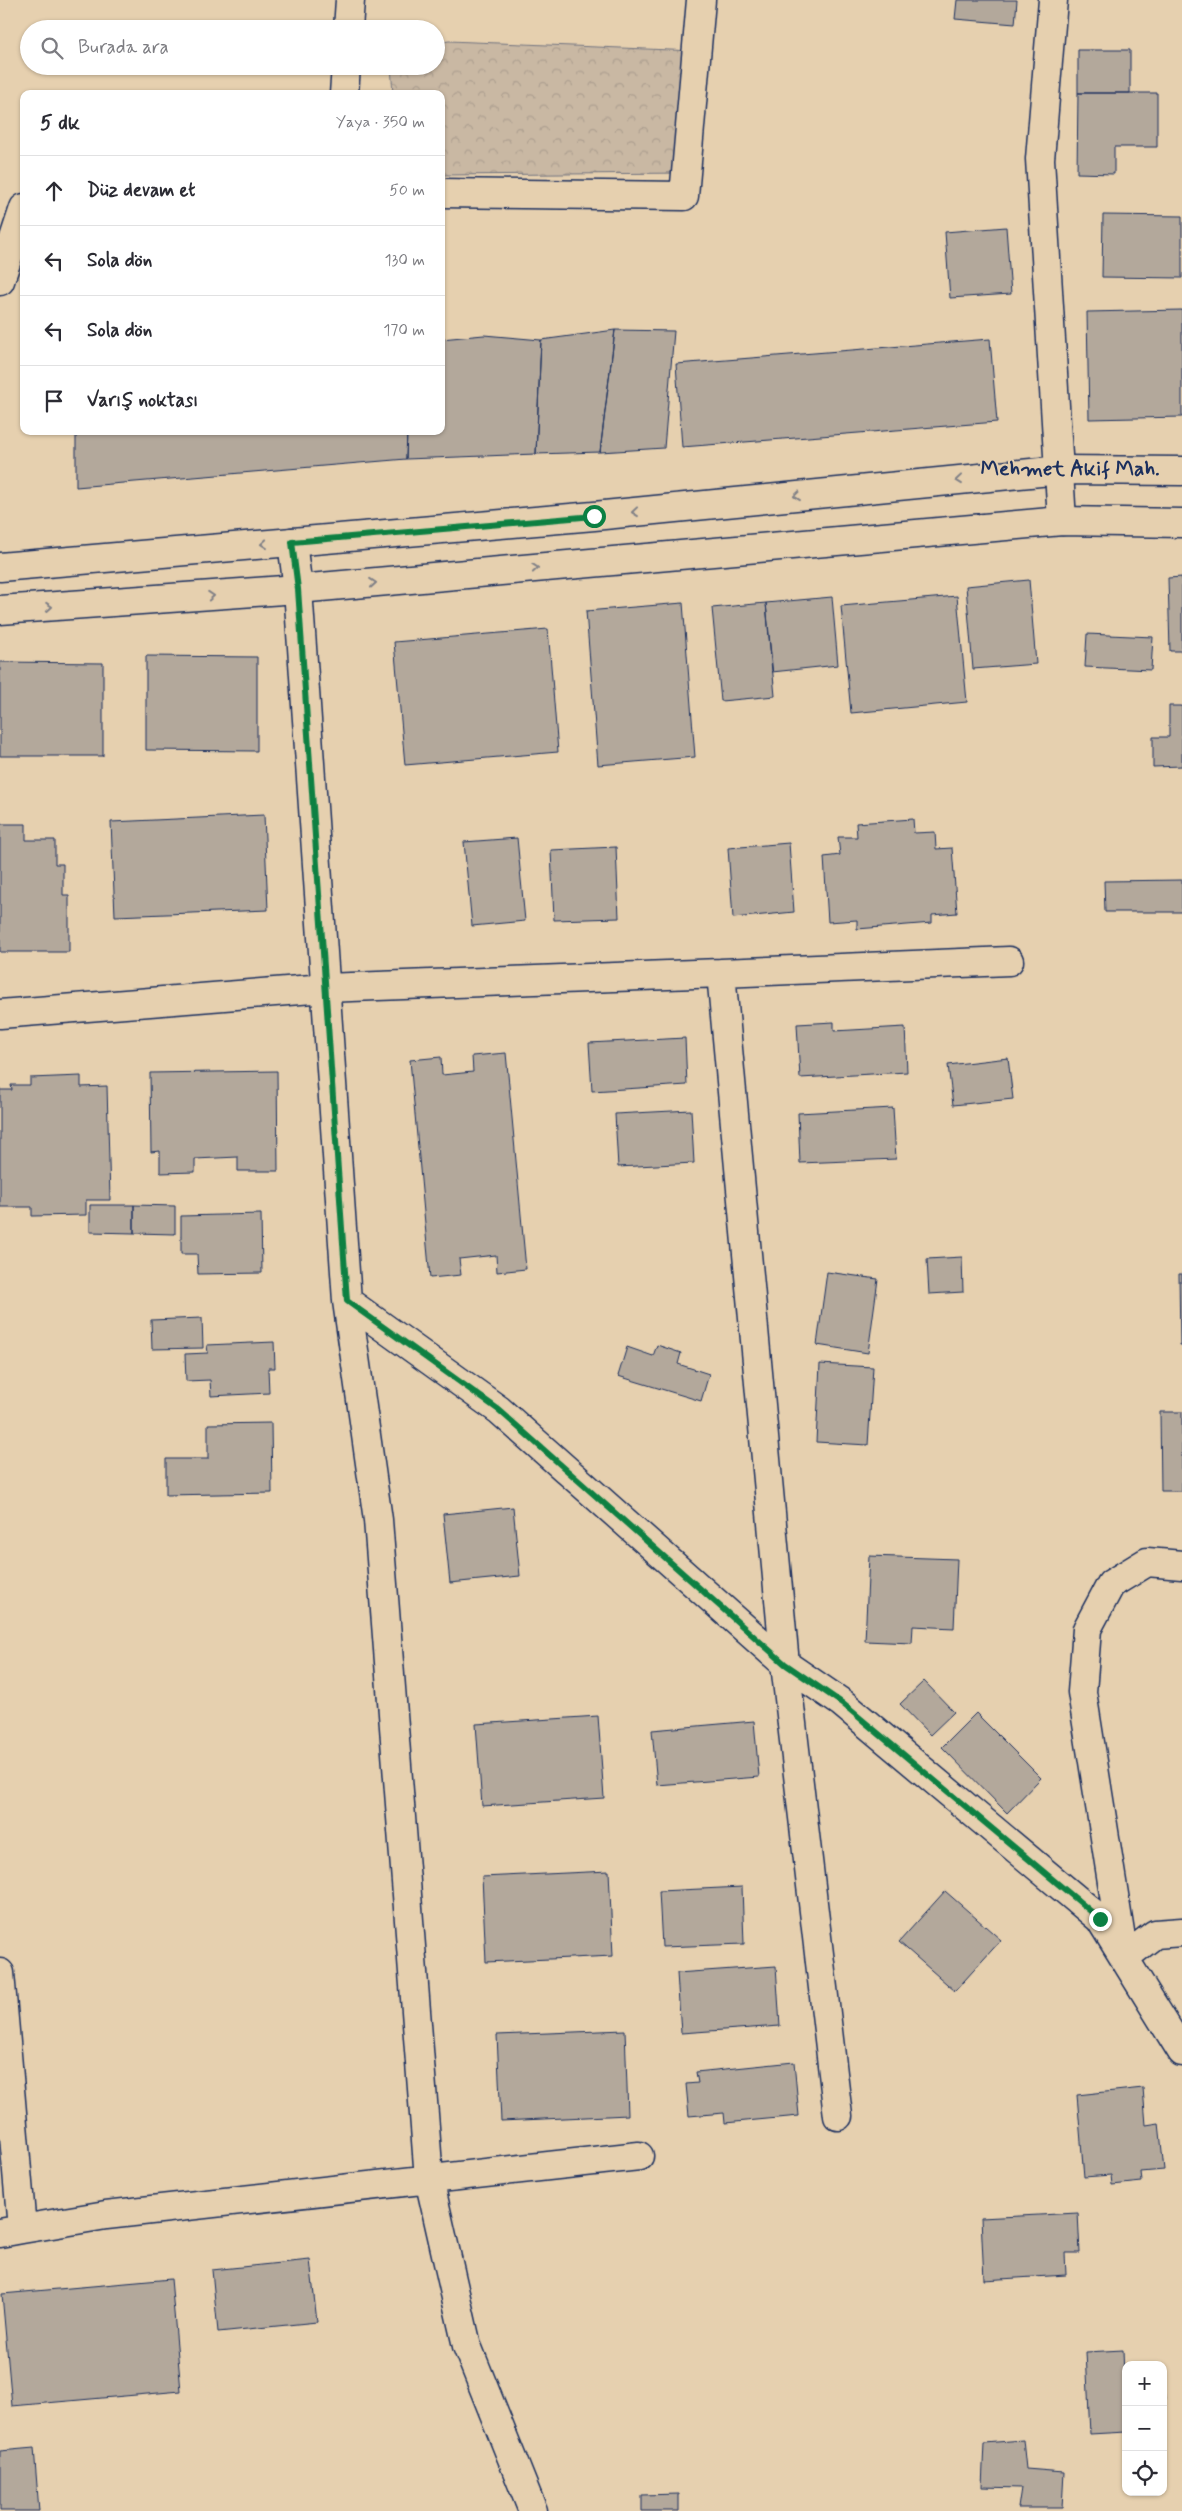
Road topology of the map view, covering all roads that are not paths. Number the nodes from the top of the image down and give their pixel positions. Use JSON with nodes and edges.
{"nodes":[{"id":1,"x":350,"y":0,"type":"edge"},
{"id":2,"x":701,"y":0,"type":"edge"},
{"id":3,"x":1053,"y":0,"type":"edge"},
{"id":4,"x":349,"y":20,"type":"edge"},
{"id":5,"x":345,"y":75,"type":"edge"},
{"id":6,"x":344,"y":90,"type":"edge"},
{"id":7,"x":445,"y":192,"type":"edge"},
{"id":8,"x":20,"y":220,"type":"edge"},
{"id":9,"x":0,"y":281,"type":"edge"},
{"id":10,"x":1061,"y":470,"type":"junction"},
{"id":11,"x":1182,"y":471,"type":"edge"},
{"id":12,"x":1062,"y":521,"type":"junction"},
{"id":13,"x":1182,"y":523,"type":"edge"},
{"id":14,"x":292,"y":542,"type":"junction"},
{"id":15,"x":0,"y":567,"type":"edge"},
{"id":16,"x":298,"y":589,"type":"junction"},
{"id":17,"x":0,"y":610,"type":"edge"},
{"id":18,"x":1009,"y":961,"type":"dead end"},
{"id":19,"x":721,"y":973,"type":"junction"},
{"id":20,"x":325,"y":988,"type":"junction"},
{"id":21,"x":0,"y":1014,"type":"edge"},
{"id":22,"x":347,"y":1301,"type":"junction"},
{"id":23,"x":1182,"y":1565,"type":"edge"},
{"id":24,"x":785,"y":1664,"type":"junction"},
{"id":25,"x":1182,"y":1932,"type":"edge"},
{"id":26,"x":1124,"y":1958,"type":"junction"},
{"id":27,"x":0,"y":1973,"type":"edge"},
{"id":28,"x":1182,"y":2052,"type":"edge"},
{"id":29,"x":838,"y":2116,"type":"dead end"},
{"id":30,"x":639,"y":2156,"type":"dead end"},
{"id":31,"x":429,"y":2179,"type":"junction"},
{"id":32,"x":11,"y":2231,"type":"edge"},
{"id":33,"x":533,"y":2511,"type":"edge"}],
"edges":[{"from":1,"to":4,"type":"street"},
{"from":2,"to":7,"type":"street"},
{"from":3,"to":10,"type":"street"},
{"from":5,"to":6,"type":"street"},
{"from":8,"to":9,"type":"street"},
{"from":10,"to":11,"type":"street"},
{"from":10,"to":12,"type":"street"},
{"from":10,"to":14,"type":"street","one_way":true},
{"from":12,"to":13,"type":"street"},
{"from":16,"to":12,"type":"street","one_way":true},
{"from":14,"to":15,"type":"street","one_way":true},
{"from":14,"to":16,"type":"street"},
{"from":17,"to":16,"type":"street","one_way":true},
{"from":16,"to":20,"type":"street"},
{"from":18,"to":19,"type":"street"},
{"from":19,"to":20,"type":"street"},
{"from":19,"to":24,"type":"street"},
{"from":20,"to":21,"type":"street"},
{"from":20,"to":22,"type":"street"},
{"from":22,"to":24,"type":"street"},
{"from":22,"to":31,"type":"street"},
{"from":23,"to":26,"type":"street"},
{"from":24,"to":26,"type":"street"},
{"from":24,"to":29,"type":"street"},
{"from":25,"to":26,"type":"street"},
{"from":26,"to":28,"type":"street"},
{"from":27,"to":32,"type":"street"},
{"from":30,"to":31,"type":"street"},
{"from":31,"to":32,"type":"street"},
{"from":31,"to":33,"type":"street"}]}
